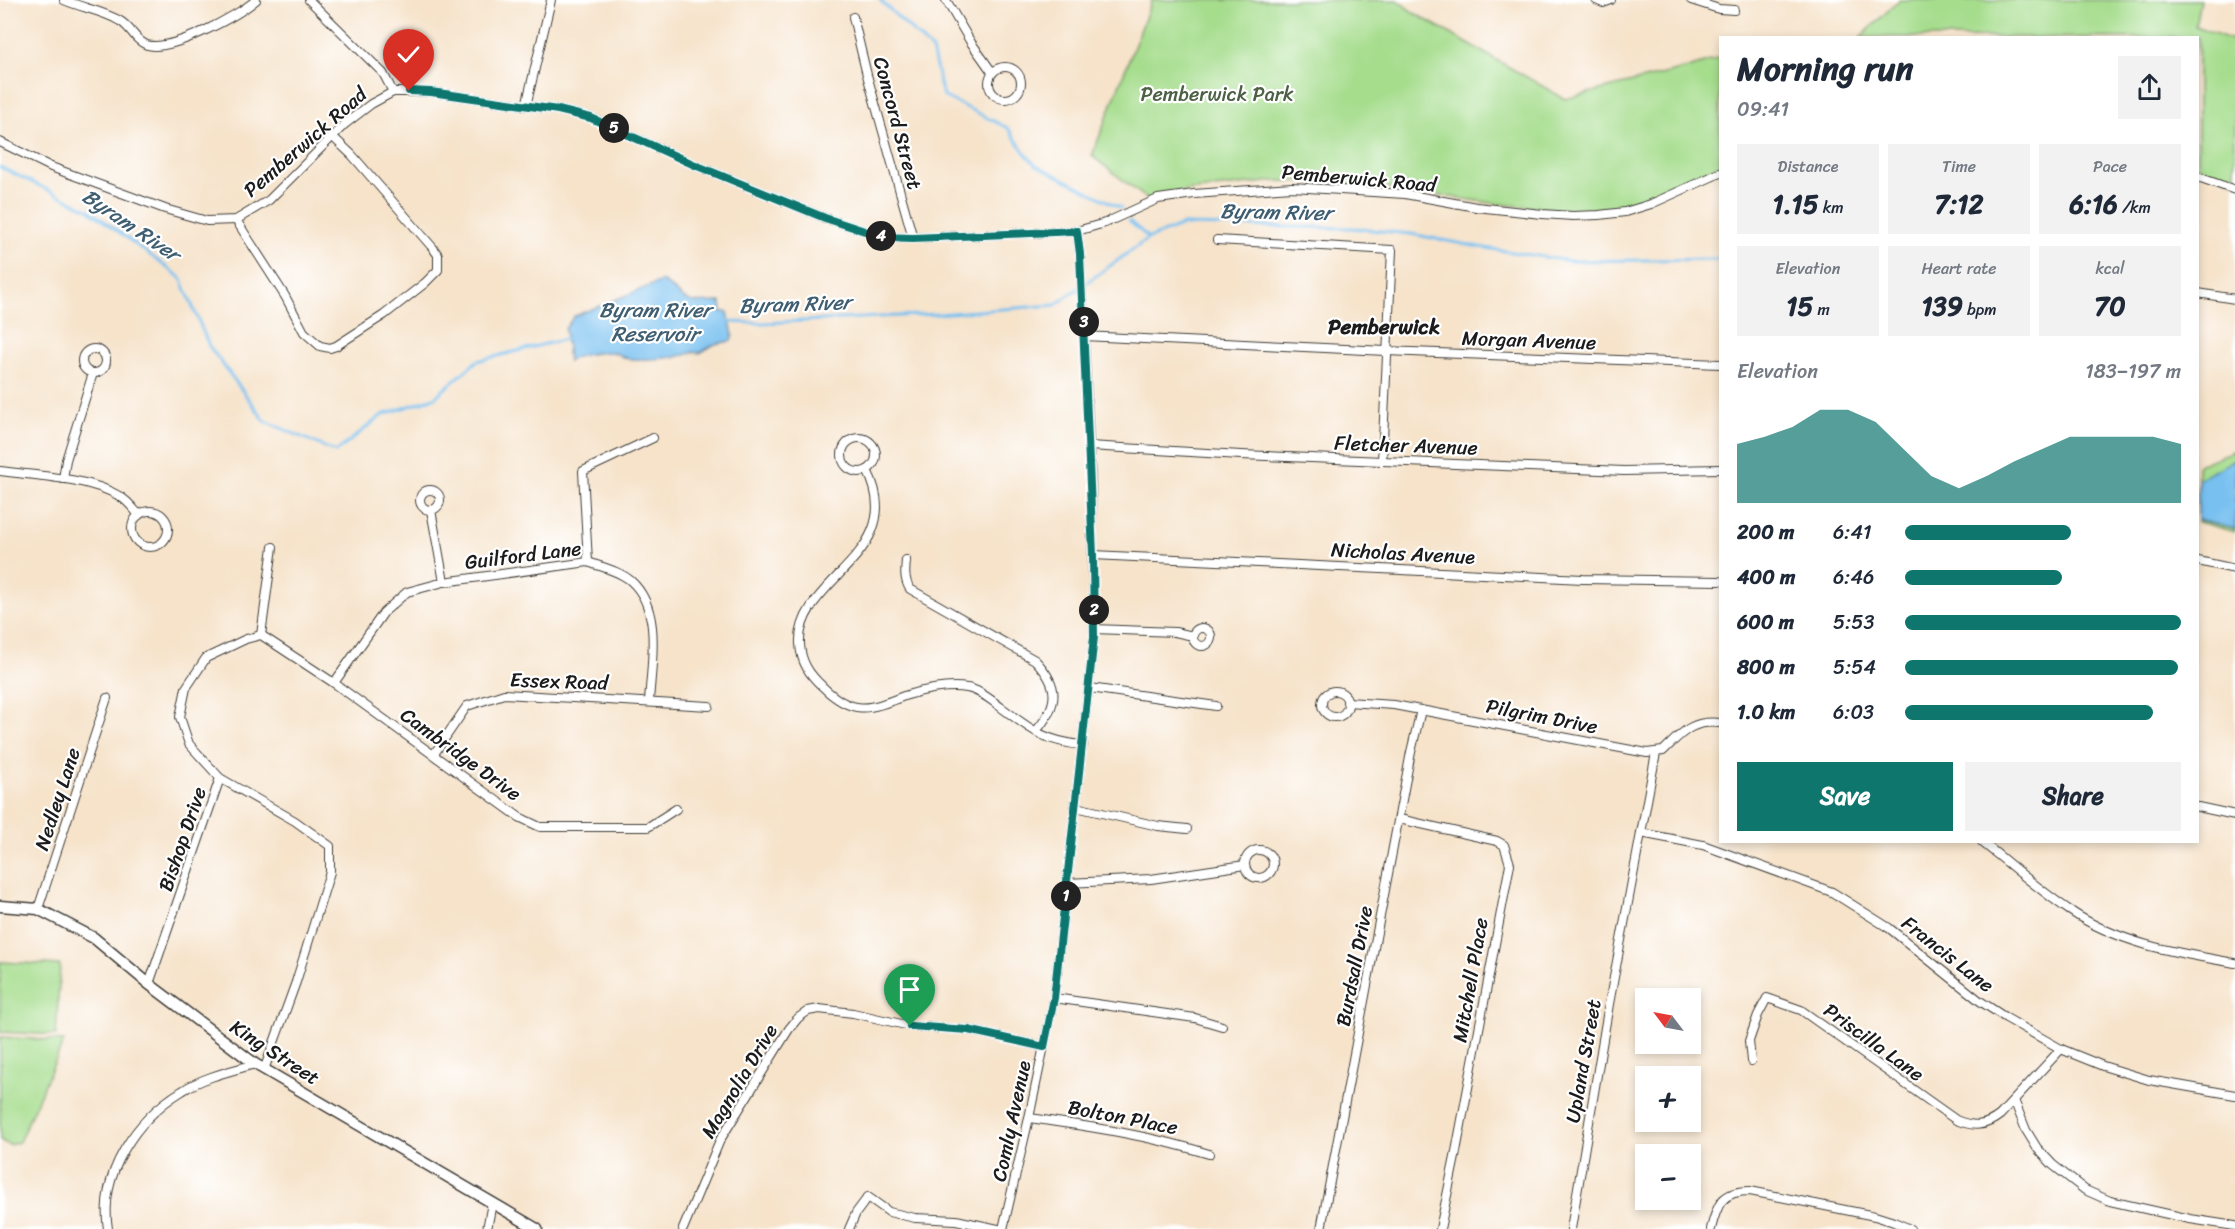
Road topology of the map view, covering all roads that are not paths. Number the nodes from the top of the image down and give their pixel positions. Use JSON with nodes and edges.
{"nodes":[{"id":1,"x":64,"y":0,"type":"edge"},
{"id":2,"x":256,"y":0,"type":"edge"},
{"id":3,"x":309,"y":0,"type":"edge"},
{"id":4,"x":551,"y":0,"type":"edge"},
{"id":5,"x":946,"y":0,"type":"edge"},
{"id":6,"x":1596,"y":0,"type":"edge"},
{"id":7,"x":1611,"y":0,"type":"edge"},
{"id":8,"x":1691,"y":0,"type":"edge"},
{"id":9,"x":1734,"y":10,"type":"dead end"},
{"id":10,"x":853,"y":17,"type":"dead end"},
{"id":11,"x":992,"y":72,"type":"junction"},
{"id":12,"x":393,"y":92,"type":"junction"},
{"id":13,"x":526,"y":106,"type":"junction"},
{"id":14,"x":333,"y":137,"type":"junction"},
{"id":15,"x":0,"y":142,"type":"edge"},
{"id":16,"x":1719,"y":172,"type":"edge"},
{"id":17,"x":2199,"y":177,"type":"edge"},
{"id":18,"x":2235,"y":190,"type":"edge"},
{"id":19,"x":236,"y":220,"type":"junction"},
{"id":20,"x":1077,"y":231,"type":"junction"},
{"id":21,"x":913,"y":238,"type":"junction"},
{"id":22,"x":1217,"y":240,"type":"dead end"},
{"id":23,"x":2199,"y":293,"type":"edge"},
{"id":24,"x":2235,"y":299,"type":"edge"},
{"id":25,"x":1084,"y":336,"type":"junction"},
{"id":26,"x":1386,"y":351,"type":"junction"},
{"id":27,"x":1719,"y":364,"type":"edge"},
{"id":28,"x":93,"y":373,"type":"dead end"},
{"id":29,"x":653,"y":438,"type":"dead end"},
{"id":30,"x":1089,"y":446,"type":"junction"},
{"id":31,"x":1382,"y":460,"type":"junction"},
{"id":32,"x":1719,"y":469,"type":"edge"},
{"id":33,"x":867,"y":470,"type":"junction"},
{"id":34,"x":0,"y":471,"type":"edge"},
{"id":35,"x":63,"y":479,"type":"junction"},
{"id":36,"x":431,"y":510,"type":"dead end"},
{"id":37,"x":139,"y":515,"type":"junction"},
{"id":38,"x":273,"y":547,"type":"dead end"},
{"id":39,"x":1093,"y":555,"type":"junction"},
{"id":40,"x":906,"y":560,"type":"dead end"},
{"id":41,"x":2199,"y":561,"type":"edge"},
{"id":42,"x":588,"y":562,"type":"junction"},
{"id":43,"x":2235,"y":569,"type":"edge"},
{"id":44,"x":1716,"y":581,"type":"edge"},
{"id":45,"x":444,"y":582,"type":"junction"},
{"id":46,"x":1094,"y":629,"type":"junction"},
{"id":47,"x":261,"y":635,"type":"junction"},
{"id":48,"x":1193,"y":636,"type":"dead end"},
{"id":49,"x":334,"y":683,"type":"junction"},
{"id":50,"x":1090,"y":688,"type":"junction"},
{"id":51,"x":107,"y":698,"type":"dead end"},
{"id":52,"x":649,"y":702,"type":"junction"},
{"id":53,"x":1347,"y":702,"type":"dead end"},
{"id":54,"x":709,"y":706,"type":"dead end"},
{"id":55,"x":1216,"y":706,"type":"dead end"},
{"id":56,"x":1421,"y":710,"type":"junction"},
{"id":57,"x":1719,"y":723,"type":"edge"},
{"id":58,"x":1036,"y":731,"type":"junction"},
{"id":59,"x":1083,"y":745,"type":"junction"},
{"id":60,"x":1656,"y":753,"type":"junction"},
{"id":61,"x":434,"y":754,"type":"junction"},
{"id":62,"x":220,"y":778,"type":"junction"},
{"id":63,"x":1076,"y":807,"type":"junction"},
{"id":64,"x":2199,"y":807,"type":"edge"},
{"id":65,"x":676,"y":809,"type":"dead end"},
{"id":66,"x":2235,"y":815,"type":"edge"},
{"id":67,"x":1399,"y":819,"type":"junction"},
{"id":68,"x":1187,"y":829,"type":"dead end"},
{"id":69,"x":1641,"y":833,"type":"junction"},
{"id":70,"x":1983,"y":843,"type":"edge"},
{"id":71,"x":1245,"y":865,"type":"dead end"},
{"id":72,"x":1067,"y":883,"type":"junction"},
{"id":73,"x":0,"y":906,"type":"edge"},
{"id":74,"x":38,"y":909,"type":"junction"},
{"id":75,"x":2235,"y":963,"type":"edge"},
{"id":76,"x":149,"y":984,"type":"junction"},
{"id":77,"x":1054,"y":998,"type":"junction"},
{"id":78,"x":1222,"y":1026,"type":"dead end"},
{"id":79,"x":1044,"y":1047,"type":"junction"},
{"id":80,"x":2061,"y":1049,"type":"junction"},
{"id":81,"x":1751,"y":1061,"type":"dead end"},
{"id":82,"x":260,"y":1067,"type":"junction"},
{"id":83,"x":2235,"y":1095,"type":"edge"},
{"id":84,"x":2014,"y":1100,"type":"junction"},
{"id":85,"x":1029,"y":1118,"type":"junction"},
{"id":86,"x":1209,"y":1154,"type":"dead end"},
{"id":87,"x":492,"y":1203,"type":"junction"},
{"id":88,"x":2190,"y":1219,"type":"junction"},
{"id":89,"x":2235,"y":1226,"type":"edge"},
{"id":90,"x":108,"y":1229,"type":"edge"},
{"id":91,"x":487,"y":1229,"type":"edge"},
{"id":92,"x":537,"y":1229,"type":"edge"},
{"id":93,"x":684,"y":1229,"type":"edge"},
{"id":94,"x":849,"y":1229,"type":"edge"},
{"id":95,"x":998,"y":1229,"type":"edge"},
{"id":96,"x":1003,"y":1229,"type":"edge"},
{"id":97,"x":1321,"y":1229,"type":"edge"},
{"id":98,"x":1440,"y":1229,"type":"edge"},
{"id":99,"x":1571,"y":1229,"type":"edge"},
{"id":100,"x":1711,"y":1229,"type":"edge"},
{"id":101,"x":1910,"y":1229,"type":"edge"},
{"id":102,"x":2187,"y":1229,"type":"edge"}],
"edges":[{"from":1,"to":2,"type":"street"},
{"from":3,"to":12,"type":"street"},
{"from":4,"to":13,"type":"street"},
{"from":5,"to":11,"type":"street"},
{"from":6,"to":7,"type":"street"},
{"from":8,"to":9,"type":"street"},
{"from":10,"to":21,"type":"street","name":"Concord Street"},
{"from":11,"to":11,"type":"street"},
{"from":12,"to":13,"type":"street","name":"Pemberwick Road"},
{"from":12,"to":14,"type":"street","name":"Pemberwick Road"},
{"from":13,"to":21,"type":"street","name":"Pemberwick Road"},
{"from":14,"to":19,"type":"street","name":"Pemberwick Road"},
{"from":14,"to":19,"type":"street"},
{"from":15,"to":19,"type":"street","name":"Pemberwick Road"},
{"from":16,"to":20,"type":"street","name":"Pemberwick Road"},
{"from":17,"to":18,"type":"street"},
{"from":20,"to":21,"type":"street","name":"Pemberwick Road"},
{"from":20,"to":25,"type":"street","name":"Comly Avenue"},
{"from":22,"to":26,"type":"street"},
{"from":23,"to":24,"type":"street"},
{"from":25,"to":26,"type":"street","name":"Morgan Avenue"},
{"from":25,"to":30,"type":"street","name":"Comly Avenue"},
{"from":26,"to":27,"type":"street","name":"Morgan Avenue"},
{"from":26,"to":31,"type":"street"},
{"from":28,"to":35,"type":"street"},
{"from":29,"to":42,"type":"street"},
{"from":30,"to":31,"type":"street","name":"Fletcher Avenue"},
{"from":30,"to":39,"type":"street","name":"Comly Avenue"},
{"from":31,"to":32,"type":"street","name":"Fletcher Avenue"},
{"from":33,"to":33,"type":"street"},
{"from":33,"to":58,"type":"street"},
{"from":34,"to":35,"type":"street"},
{"from":35,"to":37,"type":"street"},
{"from":36,"to":45,"type":"street"},
{"from":37,"to":37,"type":"street"},
{"from":38,"to":47,"type":"street"},
{"from":39,"to":44,"type":"street","name":"Nicholas Avenue"},
{"from":39,"to":46,"type":"street","name":"Comly Avenue"},
{"from":40,"to":58,"type":"street"},
{"from":41,"to":43,"type":"street"},
{"from":42,"to":45,"type":"street","name":"Guilford Lane"},
{"from":42,"to":52,"type":"street","name":"Guilford Lane"},
{"from":45,"to":49,"type":"street","name":"Guilford Lane"},
{"from":46,"to":48,"type":"street"},
{"from":46,"to":50,"type":"street","name":"Comly Avenue"},
{"from":47,"to":49,"type":"street","name":"Cambridge Drive"},
{"from":47,"to":62,"type":"street","name":"Bishop Drive"},
{"from":49,"to":61,"type":"street","name":"Cambridge Drive"},
{"from":50,"to":55,"type":"street"},
{"from":50,"to":59,"type":"street","name":"Comly Avenue"},
{"from":51,"to":74,"type":"street","name":"Nedley Lane"},
{"from":52,"to":54,"type":"street","name":"Essex Road"},
{"from":52,"to":61,"type":"street","name":"Essex Road"},
{"from":53,"to":56,"type":"street","name":"Pilgrim Drive"},
{"from":56,"to":60,"type":"street","name":"Pilgrim Drive"},
{"from":56,"to":67,"type":"street","name":"Burdsall Drive"},
{"from":57,"to":60,"type":"street"},
{"from":58,"to":59,"type":"street"},
{"from":59,"to":63,"type":"street","name":"Comly Avenue"},
{"from":60,"to":69,"type":"street","name":"Upland Street"},
{"from":61,"to":65,"type":"street","name":"Cambridge Drive"},
{"from":62,"to":76,"type":"street","name":"Bishop Drive"},
{"from":62,"to":82,"type":"street"},
{"from":63,"to":68,"type":"street"},
{"from":63,"to":72,"type":"street","name":"Comly Avenue"},
{"from":64,"to":66,"type":"street"},
{"from":67,"to":97,"type":"street","name":"Burdsall Drive"},
{"from":67,"to":98,"type":"street","name":"Mitchell Place"},
{"from":69,"to":80,"type":"street","name":"Francis Lane"},
{"from":69,"to":99,"type":"street","name":"Upland Street"},
{"from":70,"to":75,"type":"street"},
{"from":71,"to":72,"type":"street"},
{"from":72,"to":77,"type":"street","name":"Comly Avenue"},
{"from":73,"to":74,"type":"main road","name":"King Street"},
{"from":74,"to":76,"type":"main road","name":"King Street"},
{"from":76,"to":82,"type":"main road","name":"King Street"},
{"from":77,"to":78,"type":"street"},
{"from":77,"to":79,"type":"street","name":"Comly Avenue"},
{"from":79,"to":85,"type":"street","name":"Comly Avenue"},
{"from":79,"to":93,"type":"street","name":"Magnolia Drive"},
{"from":80,"to":83,"type":"street","name":"Francis Lane"},
{"from":80,"to":84,"type":"street"},
{"from":81,"to":84,"type":"street","name":"Priscilla Lane"},
{"from":82,"to":87,"type":"main road","name":"King Street"},
{"from":82,"to":90,"type":"street"},
{"from":84,"to":88,"type":"street"},
{"from":85,"to":86,"type":"street","name":"Bolton Place"},
{"from":85,"to":96,"type":"street","name":"Comly Avenue"},
{"from":87,"to":91,"type":"street"},
{"from":87,"to":92,"type":"main road","name":"King Street"},
{"from":88,"to":89,"type":"street"},
{"from":88,"to":102,"type":"street"},
{"from":94,"to":95,"type":"street"},
{"from":100,"to":101,"type":"street"}]}
